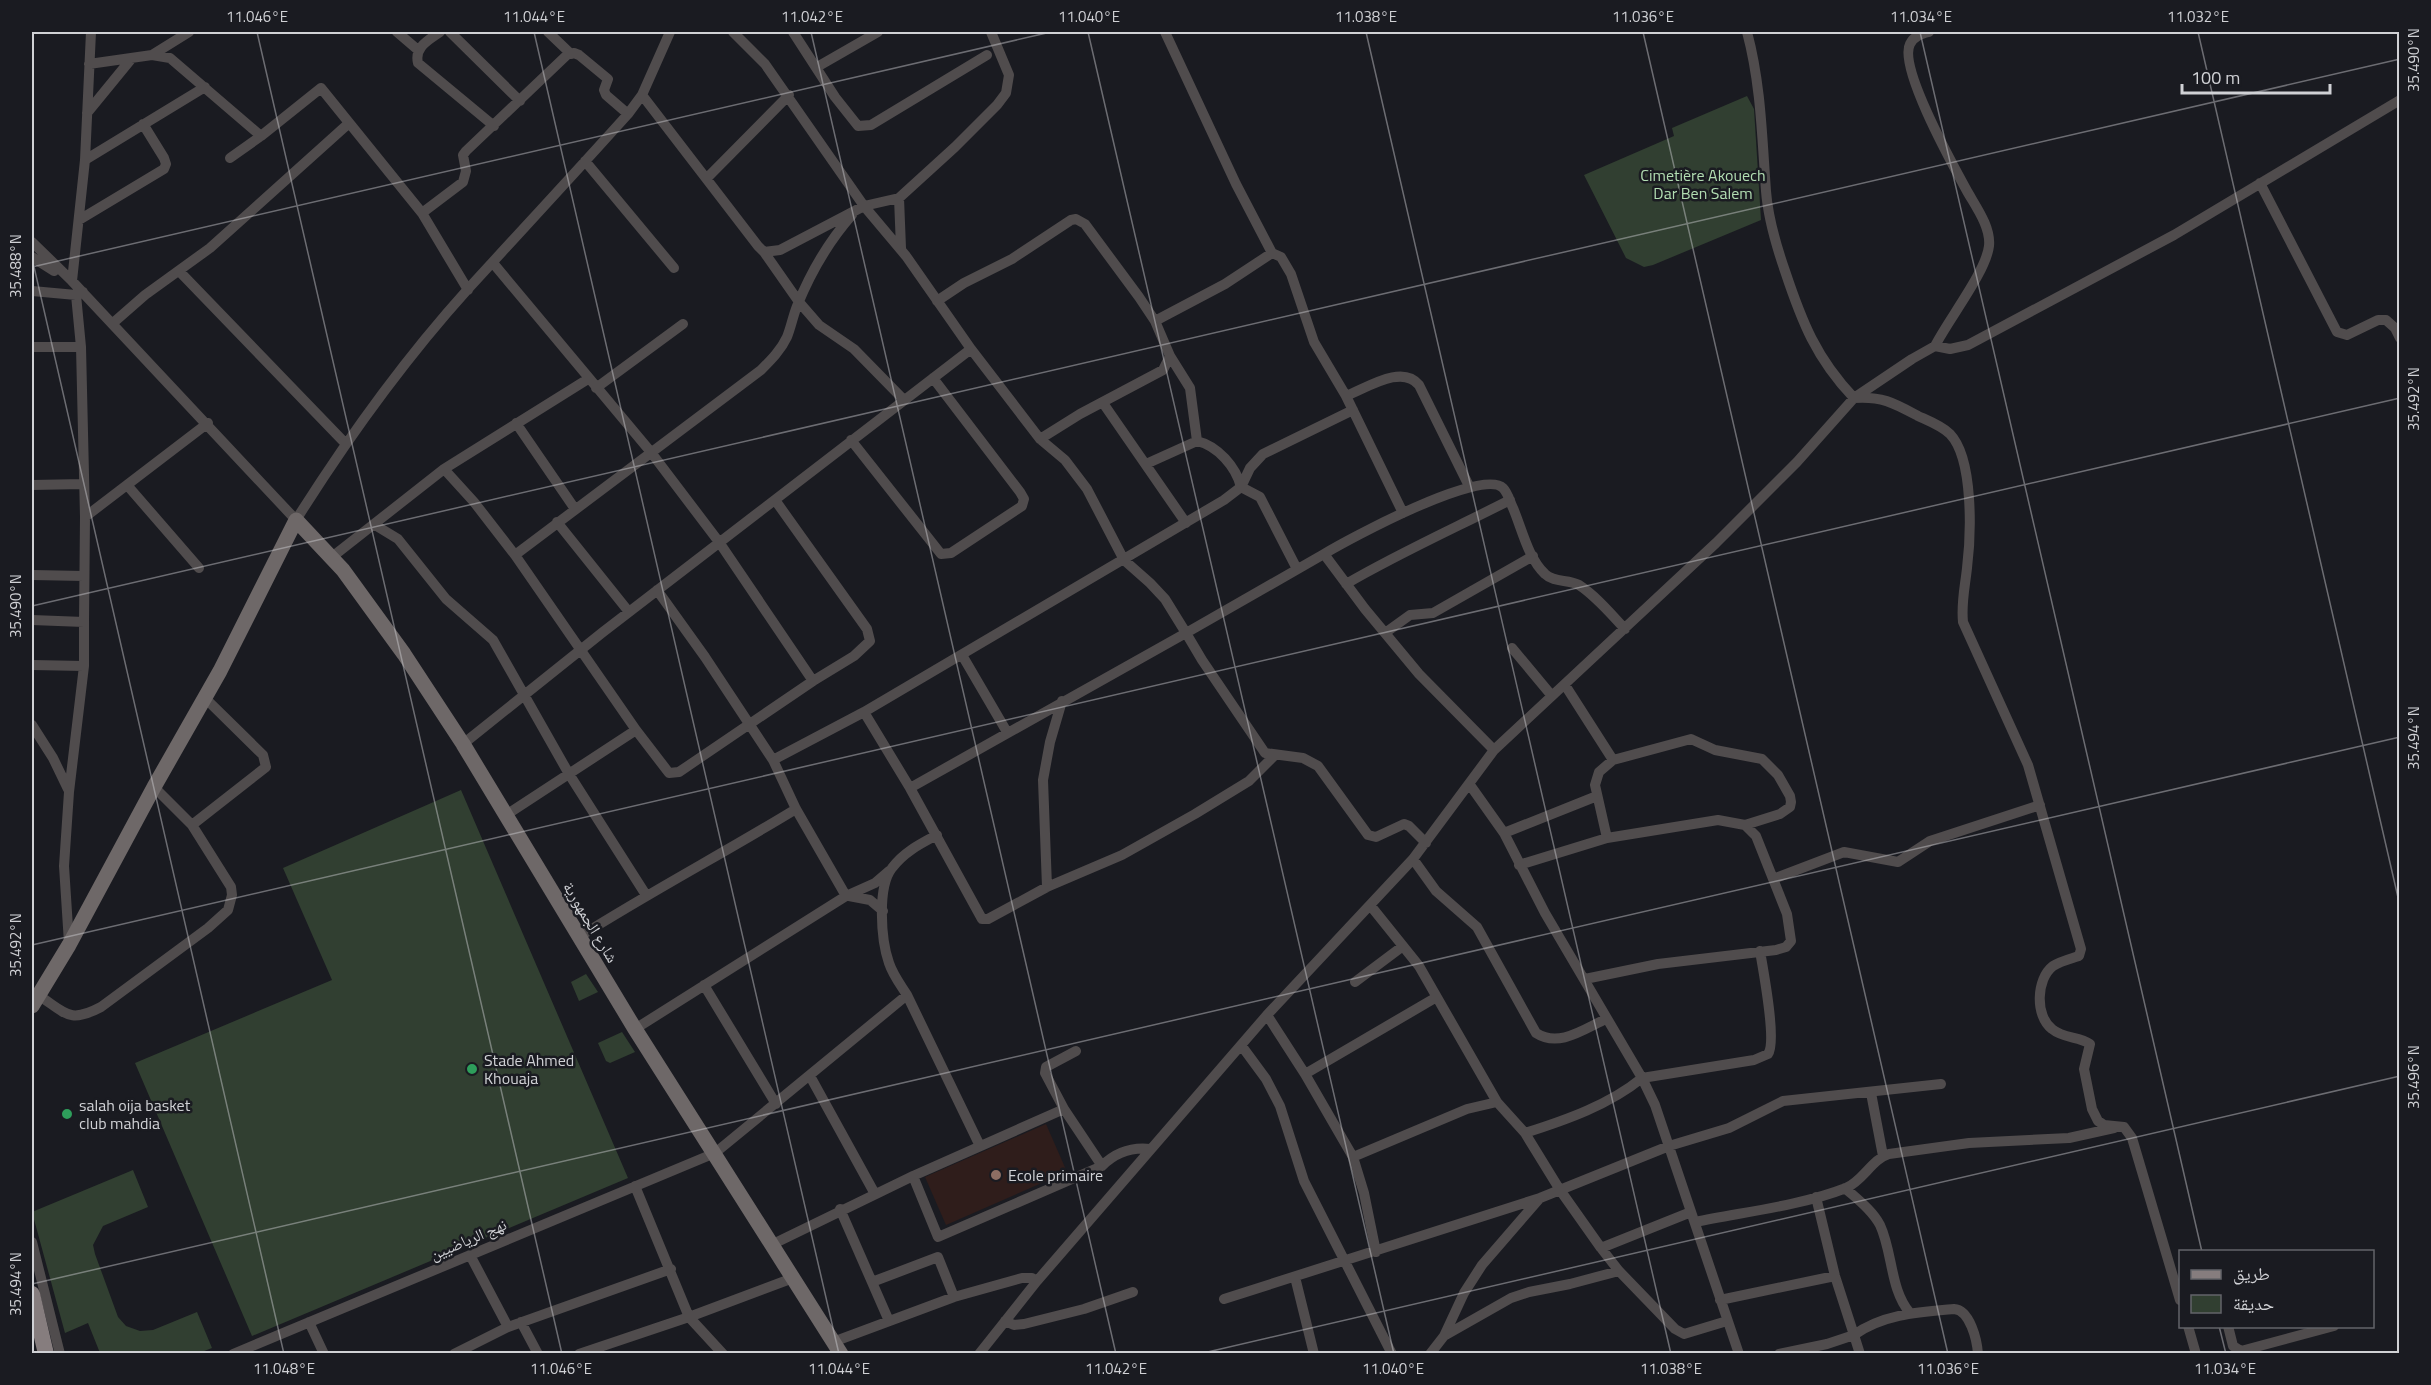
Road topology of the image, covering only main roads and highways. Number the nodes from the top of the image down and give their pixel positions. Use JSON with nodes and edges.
{"nodes":[{"id":1,"x":320,"y":544,"type":"junction"},
{"id":2,"x":281,"y":549,"type":"junction"},
{"id":3,"x":35,"y":1000,"type":"edge"},
{"id":4,"x":32,"y":1294,"type":"edge"},
{"id":5,"x":837,"y":1348,"type":"edge"},
{"id":6,"x":46,"y":1353,"type":"edge"}],
"edges":[{"from":1,"to":2,"type":"main road"},
{"from":1,"to":2,"type":"main road","name":"شارع الجمهورية"},
{"from":1,"to":5,"type":"main road","name":"شارع الجمهورية"},
{"from":2,"to":3,"type":"main road"},
{"from":4,"to":6,"type":"main road"}]}
